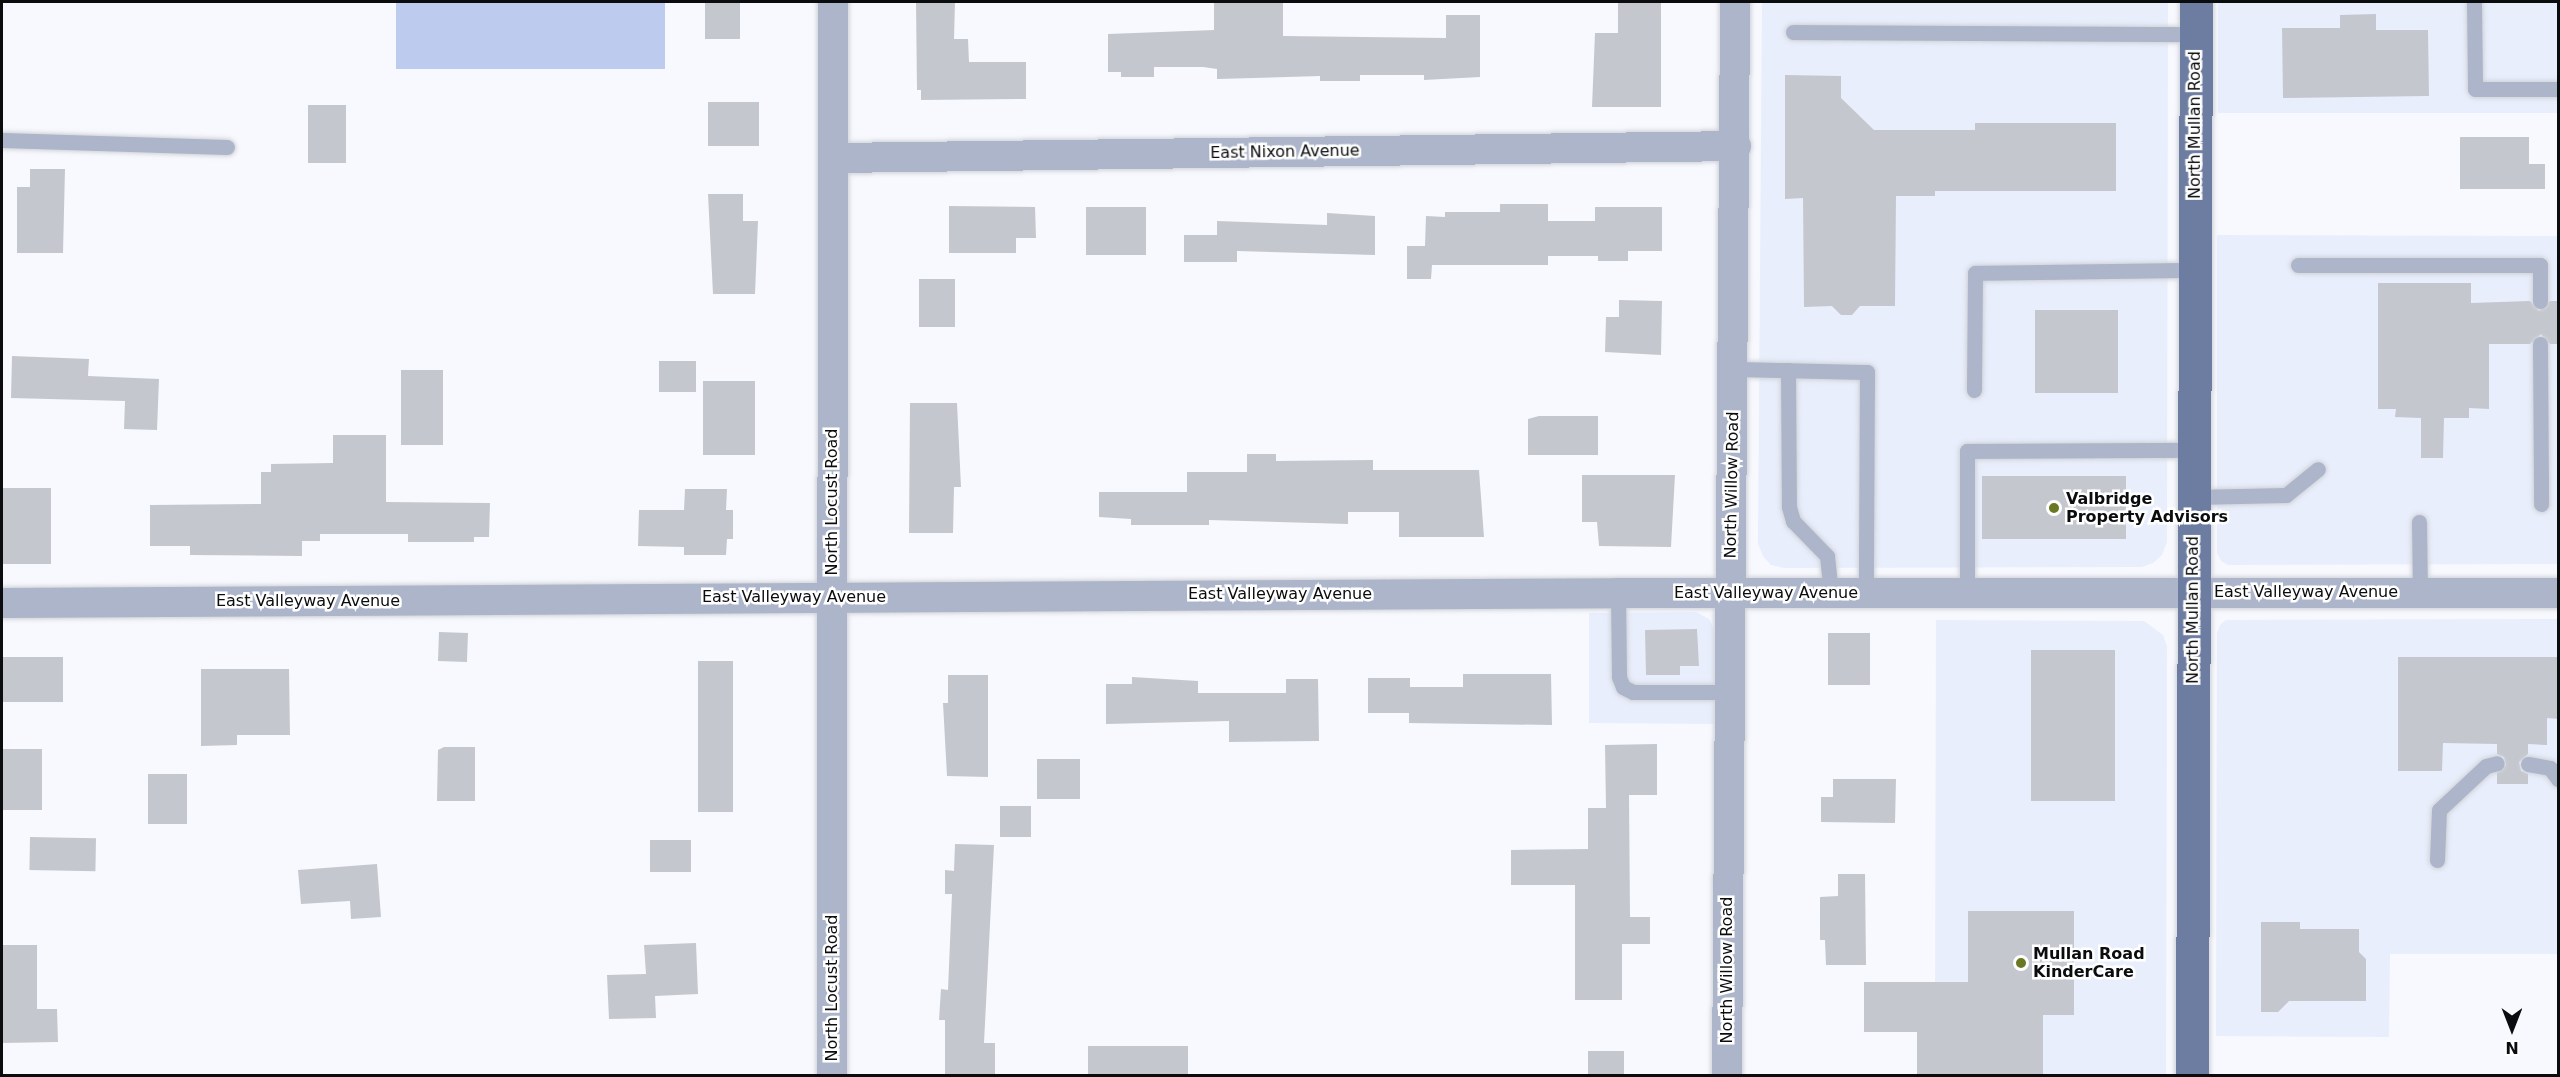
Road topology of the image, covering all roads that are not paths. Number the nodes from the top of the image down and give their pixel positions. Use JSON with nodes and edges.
{"nodes":[{"id":1,"x":833,"y":2,"type":"edge"},
{"id":2,"x":1735,"y":2,"type":"edge"},
{"id":3,"x":2196,"y":2,"type":"edge"},
{"id":4,"x":2474,"y":2,"type":"edge"},
{"id":5,"x":1793,"y":32,"type":"dead end"},
{"id":6,"x":2196,"y":34,"type":"junction"},
{"id":7,"x":2559,"y":89,"type":"edge"},
{"id":8,"x":2,"y":140,"type":"edge"},
{"id":9,"x":1736,"y":146,"type":"junction"},
{"id":10,"x":227,"y":147,"type":"dead end"},
{"id":11,"x":835,"y":158,"type":"junction"},
{"id":12,"x":2298,"y":265,"type":"dead end"},
{"id":13,"x":2194,"y":270,"type":"junction"},
{"id":14,"x":2540,"y":301,"type":"dead end"},
{"id":15,"x":2540,"y":344,"type":"dead end"},
{"id":16,"x":1733,"y":369,"type":"junction"},
{"id":17,"x":1788,"y":370,"type":"junction"},
{"id":18,"x":1974,"y":390,"type":"dead end"},
{"id":19,"x":2194,"y":450,"type":"junction"},
{"id":20,"x":2318,"y":469,"type":"dead end"},
{"id":21,"x":2194,"y":497,"type":"junction"},
{"id":22,"x":2541,"y":504,"type":"dead end"},
{"id":23,"x":2420,"y":522,"type":"dead end"},
{"id":24,"x":1618,"y":592,"type":"junction"},
{"id":25,"x":1731,"y":592,"type":"junction"},
{"id":26,"x":1831,"y":592,"type":"junction"},
{"id":27,"x":1866,"y":592,"type":"junction"},
{"id":28,"x":1967,"y":592,"type":"junction"},
{"id":29,"x":2193,"y":592,"type":"junction"},
{"id":30,"x":2420,"y":592,"type":"junction"},
{"id":31,"x":2559,"y":593,"type":"edge"},
{"id":32,"x":831,"y":597,"type":"junction"},
{"id":33,"x":2,"y":603,"type":"edge"},
{"id":34,"x":1728,"y":692,"type":"junction"},
{"id":35,"x":2497,"y":763,"type":"dead end"},
{"id":36,"x":2528,"y":764,"type":"dead end"},
{"id":37,"x":2559,"y":779,"type":"edge"},
{"id":38,"x":2437,"y":860,"type":"dead end"},
{"id":39,"x":832,"y":1076,"type":"edge"},
{"id":40,"x":1727,"y":1076,"type":"edge"},
{"id":41,"x":2192,"y":1076,"type":"edge"}],
"edges":[{"from":1,"to":11,"type":"street","name":"North Locust Road"},
{"from":2,"to":9,"type":"street","name":"North Willow Road"},
{"from":3,"to":6,"type":"main road","name":"North Mullan Road"},
{"from":4,"to":7,"type":"lane"},
{"from":5,"to":6,"type":"lane"},
{"from":6,"to":13,"type":"main road","name":"North Mullan Road"},
{"from":8,"to":10,"type":"lane"},
{"from":9,"to":11,"type":"street","name":"East Nixon Avenue"},
{"from":9,"to":16,"type":"street","name":"North Willow Road"},
{"from":11,"to":32,"type":"street","name":"North Locust Road"},
{"from":12,"to":14,"type":"lane"},
{"from":13,"to":18,"type":"lane"},
{"from":13,"to":19,"type":"main road","name":"North Mullan Road"},
{"from":15,"to":22,"type":"lane"},
{"from":16,"to":17,"type":"lane"},
{"from":16,"to":25,"type":"street","name":"North Willow Road"},
{"from":17,"to":26,"type":"lane"},
{"from":17,"to":27,"type":"lane"},
{"from":19,"to":21,"type":"main road","name":"North Mullan Road"},
{"from":19,"to":28,"type":"lane"},
{"from":20,"to":21,"type":"lane"},
{"from":21,"to":29,"type":"main road","name":"North Mullan Road"},
{"from":23,"to":30,"type":"lane"},
{"from":24,"to":25,"type":"street","name":"East Valleyway Avenue"},
{"from":24,"to":32,"type":"street","name":"East Valleyway Avenue"},
{"from":24,"to":34,"type":"lane"},
{"from":25,"to":26,"type":"street","name":"East Valleyway Avenue"},
{"from":25,"to":34,"type":"street","name":"North Willow Road"},
{"from":26,"to":27,"type":"street","name":"East Valleyway Avenue"},
{"from":27,"to":28,"type":"street","name":"East Valleyway Avenue"},
{"from":28,"to":29,"type":"street","name":"East Valleyway Avenue"},
{"from":29,"to":30,"type":"street","name":"East Valleyway Avenue"},
{"from":29,"to":41,"type":"main road","name":"North Mullan Road"},
{"from":30,"to":31,"type":"street","name":"East Valleyway Avenue"},
{"from":32,"to":33,"type":"street","name":"East Valleyway Avenue"},
{"from":32,"to":39,"type":"street","name":"North Locust Road"},
{"from":34,"to":40,"type":"street","name":"North Willow Road"},
{"from":35,"to":38,"type":"lane"},
{"from":36,"to":37,"type":"lane"}]}
